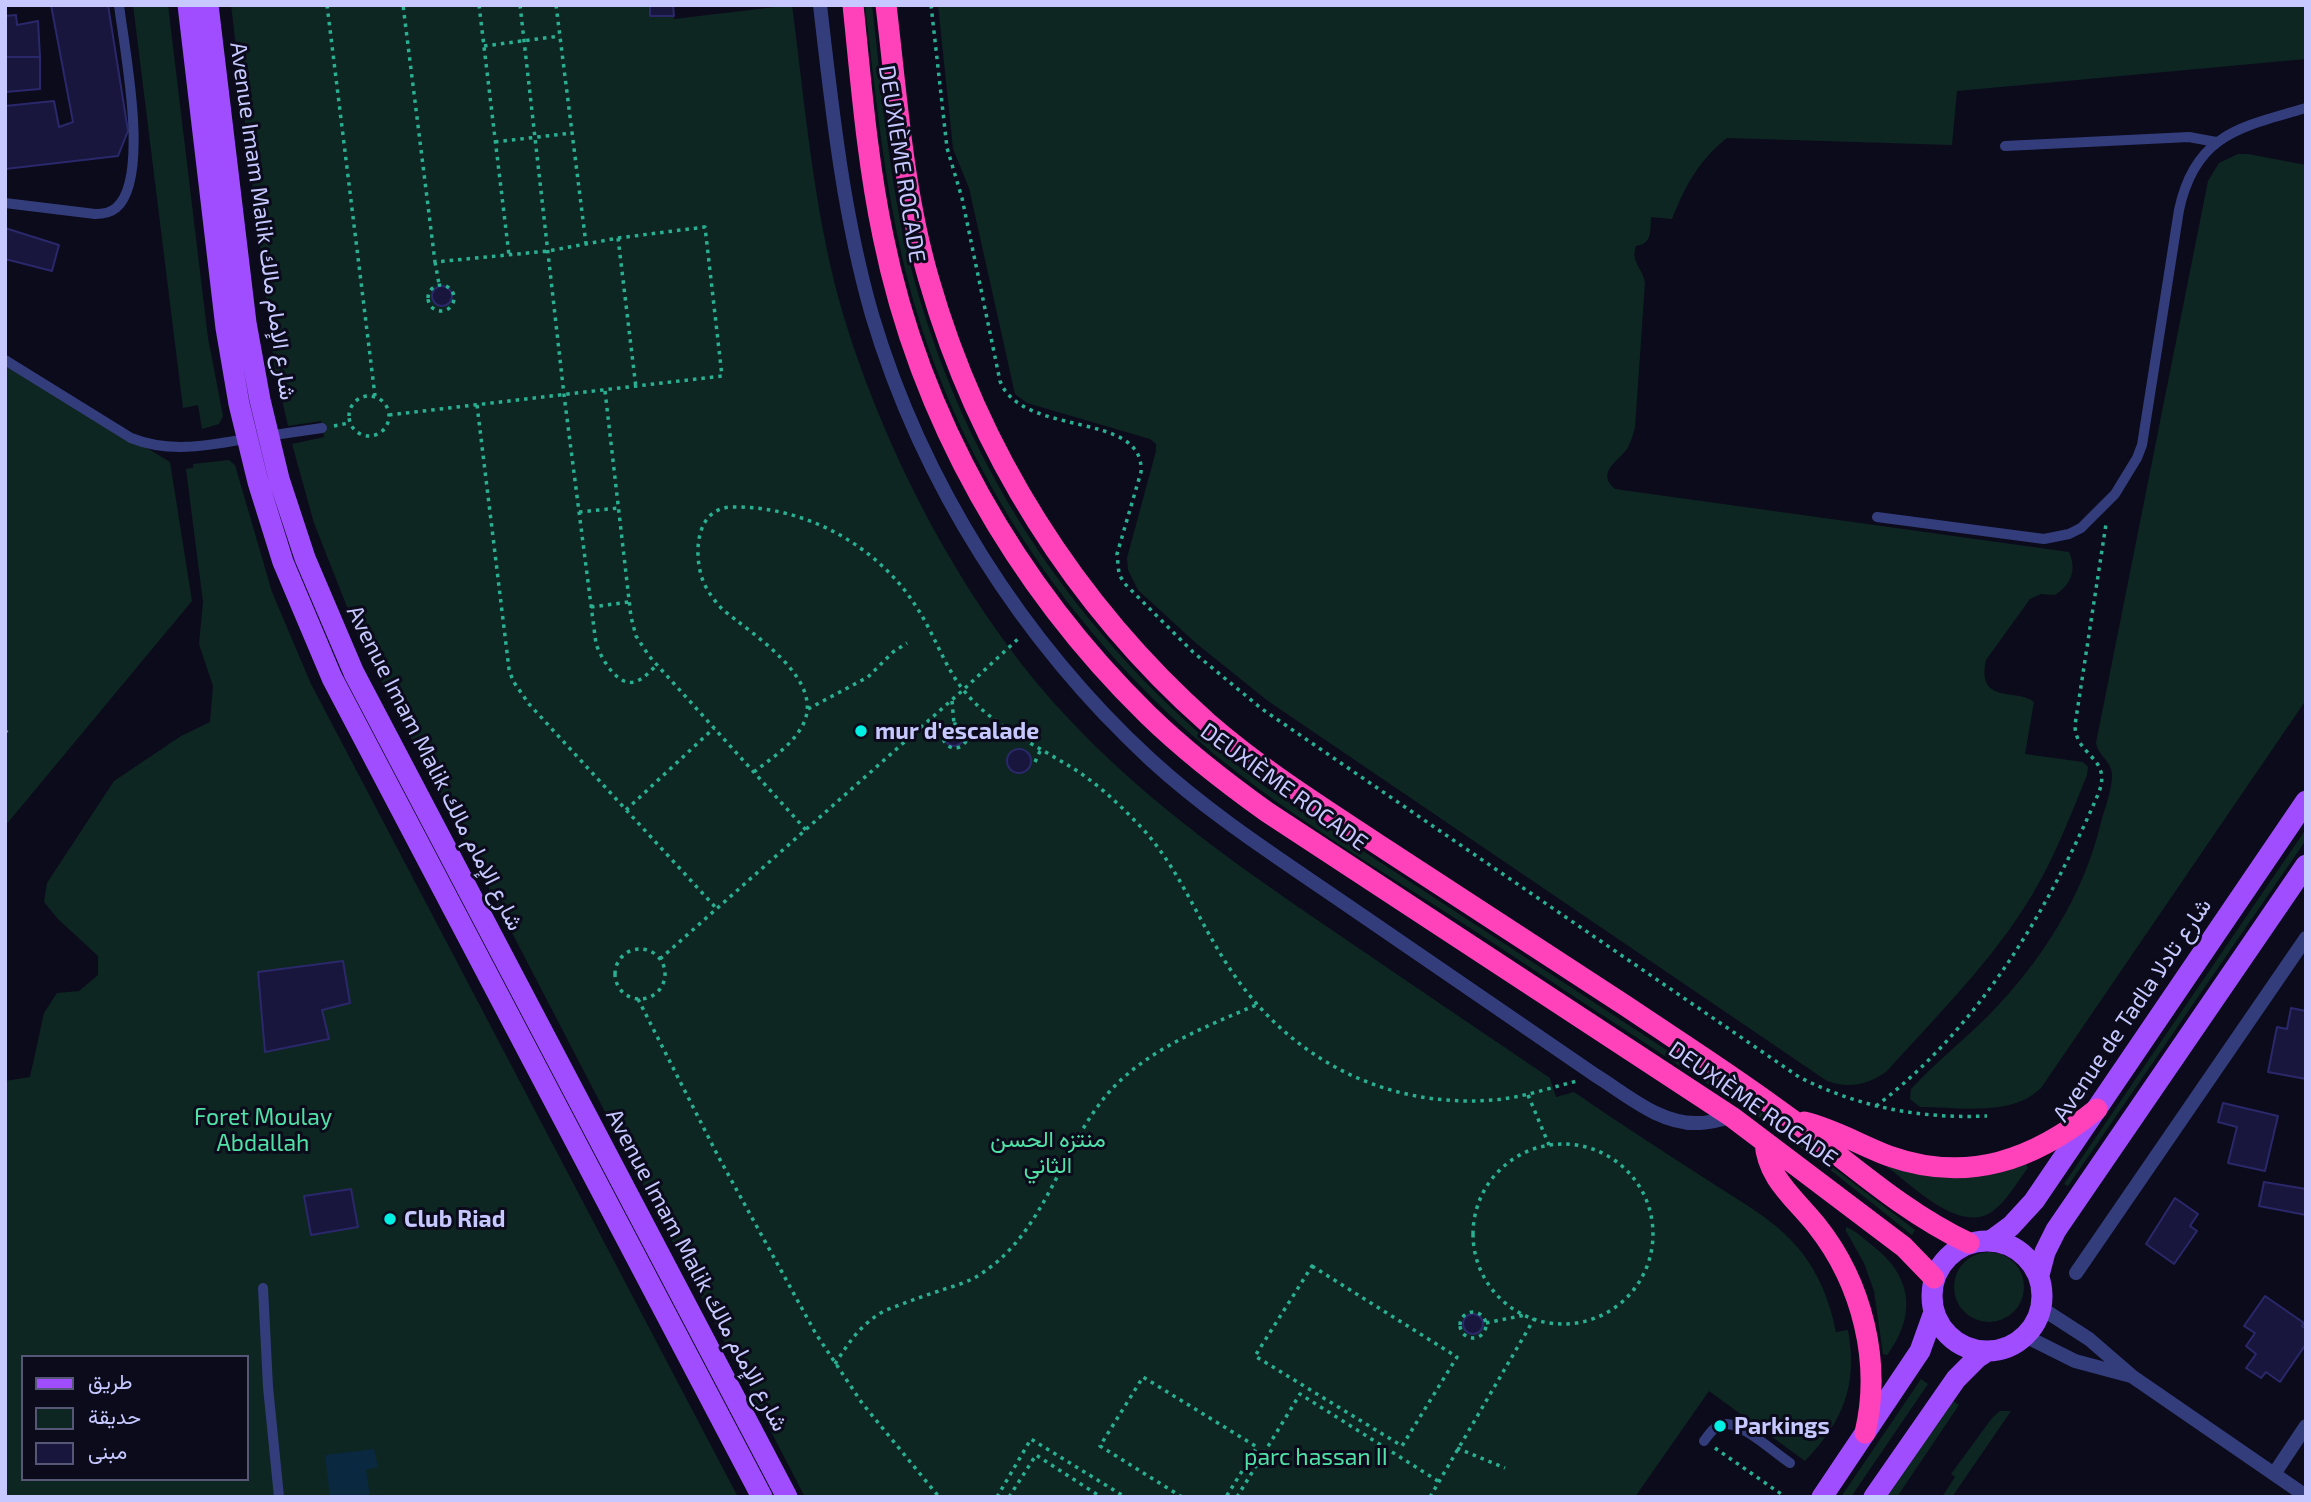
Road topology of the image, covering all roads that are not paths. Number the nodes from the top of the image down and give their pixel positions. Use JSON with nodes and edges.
{"nodes":[{"id":1,"x":119,"y":5,"type":"edge"},
{"id":2,"x":188,"y":5,"type":"edge"},
{"id":3,"x":208,"y":5,"type":"edge"},
{"id":4,"x":820,"y":5,"type":"edge"},
{"id":5,"x":853,"y":5,"type":"edge"},
{"id":6,"x":886,"y":5,"type":"edge"},
{"id":7,"x":2306,"y":108,"type":"edge"},
{"id":8,"x":2216,"y":142,"type":"junction"},
{"id":9,"x":2005,"y":146,"type":"dead end"},
{"id":10,"x":5,"y":203,"type":"edge"},
{"id":11,"x":5,"y":360,"type":"edge"},
{"id":12,"x":322,"y":428,"type":"dead end"},
{"id":13,"x":268,"y":436,"type":"junction"},
{"id":14,"x":247,"y":439,"type":"junction"},
{"id":15,"x":1877,"y":517,"type":"dead end"},
{"id":16,"x":2306,"y":801,"type":"edge"},
{"id":17,"x":2306,"y":865,"type":"edge"},
{"id":18,"x":2306,"y":937,"type":"edge"},
{"id":19,"x":2097,"y":1109,"type":"junction"},
{"id":20,"x":1732,"y":1117,"type":"junction"},
{"id":21,"x":1791,"y":1119,"type":"junction"},
{"id":22,"x":1765,"y":1142,"type":"junction"},
{"id":23,"x":1992,"y":1240,"type":"junction"},
{"id":24,"x":1969,"y":1243,"type":"junction"},
{"id":25,"x":2076,"y":1273,"type":"dead end"},
{"id":26,"x":2039,"y":1275,"type":"junction"},
{"id":27,"x":1934,"y":1278,"type":"junction"},
{"id":28,"x":263,"y":1288,"type":"dead end"},
{"id":29,"x":2041,"y":1308,"type":"junction"},
{"id":30,"x":1934,"y":1312,"type":"junction"},
{"id":31,"x":2025,"y":1336,"type":"junction"},
{"id":32,"x":1988,"y":1352,"type":"junction"},
{"id":33,"x":2133,"y":1377,"type":"junction"},
{"id":34,"x":2306,"y":1426,"type":"edge"},
{"id":35,"x":1865,"y":1433,"type":"junction"},
{"id":36,"x":1704,"y":1441,"type":"road end"},
{"id":37,"x":1790,"y":1463,"type":"dead end"},
{"id":38,"x":2274,"y":1474,"type":"junction"},
{"id":39,"x":2306,"y":1496,"type":"edge"},
{"id":40,"x":279,"y":1497,"type":"edge"},
{"id":41,"x":762,"y":1497,"type":"edge"},
{"id":42,"x":787,"y":1497,"type":"edge"},
{"id":43,"x":1822,"y":1497,"type":"edge"},
{"id":44,"x":1874,"y":1497,"type":"edge"}],
"edges":[{"from":1,"to":10,"type":"lane"},
{"from":2,"to":14,"type":"main road","name":"Avenue Imam Malik شارع الإمام مالك"},
{"from":3,"to":13,"type":"main road","name":"Avenue Imam Malik شارع الإمام مالك"},
{"from":4,"to":20,"type":"street"},
{"from":5,"to":20,"type":"highway","name":"DEUXIÈME ROCADE"},
{"from":6,"to":21,"type":"highway","name":"DEUXIÈME ROCADE"},
{"from":7,"to":8,"type":"lane"},
{"from":8,"to":9,"type":"lane"},
{"from":8,"to":15,"type":"lane"},
{"from":11,"to":14,"type":"lane"},
{"from":12,"to":13,"type":"lane"},
{"from":13,"to":14,"type":"lane"},
{"from":13,"to":42,"type":"main road","name":"Avenue Imam Malik شارع الإمام مالك"},
{"from":14,"to":41,"type":"main road","name":"Avenue Imam Malik شارع الإمام مالك"},
{"from":16,"to":19,"type":"main road","name":"Avenue de Tadla شارع تادلا"},
{"from":17,"to":26,"type":"main road"},
{"from":18,"to":25,"type":"street"},
{"from":19,"to":21,"type":"highway"},
{"from":19,"to":23,"type":"main road","name":"Avenue de Tadla شارع تادلا"},
{"from":20,"to":22,"type":"highway","name":"DEUXIÈME ROCADE"},
{"from":21,"to":24,"type":"highway","name":"DEUXIÈME ROCADE"},
{"from":22,"to":27,"type":"highway","name":"DEUXIÈME ROCADE"},
{"from":22,"to":35,"type":"highway"},
{"from":23,"to":24,"type":"main road"},
{"from":23,"to":26,"type":"main road"},
{"from":24,"to":27,"type":"main road"},
{"from":26,"to":29,"type":"main road"},
{"from":27,"to":30,"type":"main road"},
{"from":28,"to":40,"type":"lane"},
{"from":29,"to":31,"type":"main road"},
{"from":29,"to":33,"type":"street"},
{"from":30,"to":32,"type":"main road"},
{"from":30,"to":35,"type":"main road"},
{"from":31,"to":32,"type":"main road"},
{"from":31,"to":33,"type":"street"},
{"from":32,"to":44,"type":"main road"},
{"from":33,"to":38,"type":"street"},
{"from":34,"to":38,"type":"street"},
{"from":35,"to":43,"type":"main road"},
{"from":36,"to":37,"type":"lane"},
{"from":38,"to":39,"type":"street"}]}
